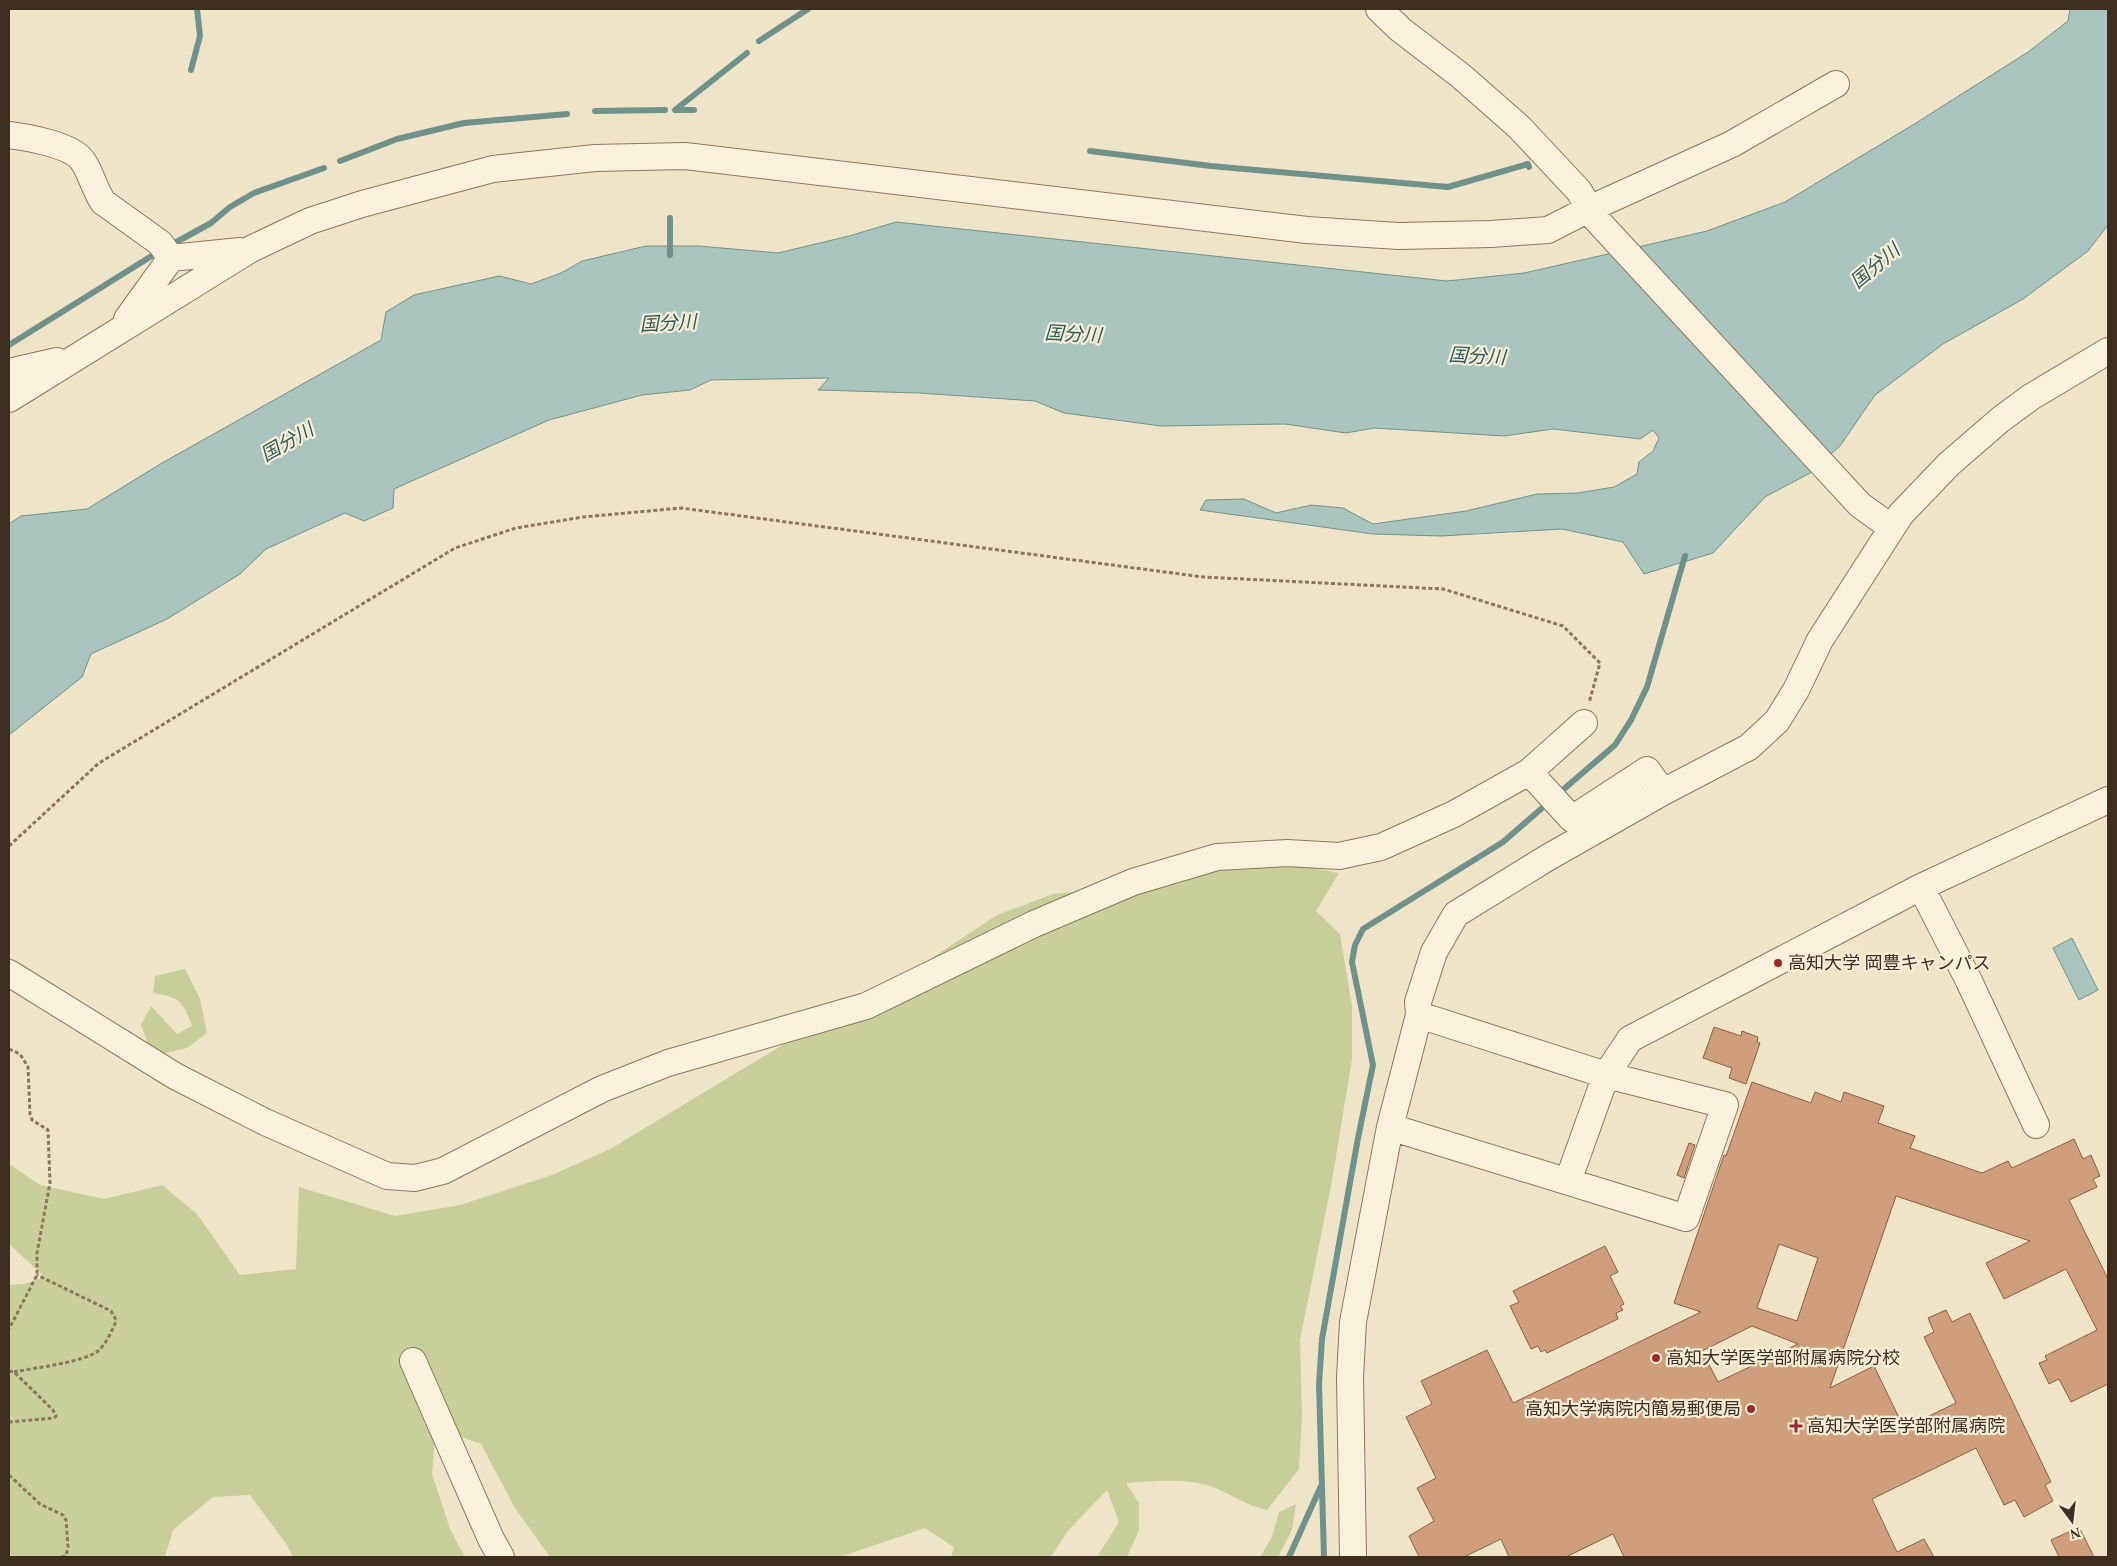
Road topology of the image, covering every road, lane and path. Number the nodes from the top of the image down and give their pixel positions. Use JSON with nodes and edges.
{"nodes":[{"id":1,"x":1379,"y":9,"type":"edge"},
{"id":2,"x":1836,"y":84,"type":"dead end"},
{"id":3,"x":9,"y":135,"type":"edge"},
{"id":4,"x":1591,"y":213,"type":"junction"},
{"id":5,"x":251,"y":249,"type":"junction"},
{"id":6,"x":171,"y":258,"type":"junction"},
{"id":7,"x":120,"y":330,"type":"junction"},
{"id":8,"x":2108,"y":351,"type":"edge"},
{"id":9,"x":77,"y":356,"type":"junction"},
{"id":10,"x":9,"y":372,"type":"edge"},
{"id":11,"x":9,"y":399,"type":"edge"},
{"id":12,"x":1892,"y":528,"type":"junction"},
{"id":13,"x":1584,"y":722,"type":"joint"},
{"id":14,"x":1535,"y":779,"type":"junction"},
{"id":15,"x":1663,"y":792,"type":"junction"},
{"id":16,"x":2108,"y":800,"type":"edge"},
{"id":17,"x":9,"y":846,"type":"edge"},
{"id":18,"x":1921,"y":887,"type":"junction"},
{"id":19,"x":9,"y":973,"type":"edge"},
{"id":20,"x":1419,"y":1015,"type":"junction"},
{"id":21,"x":9,"y":1049,"type":"edge"},
{"id":22,"x":1606,"y":1075,"type":"junction"},
{"id":23,"x":2036,"y":1125,"type":"dead end"},
{"id":24,"x":1390,"y":1127,"type":"junction"},
{"id":25,"x":1568,"y":1181,"type":"junction"},
{"id":26,"x":37,"y":1275,"type":"junction"},
{"id":27,"x":9,"y":1329,"type":"edge"},
{"id":28,"x":413,"y":1360,"type":"dead end"},
{"id":29,"x":9,"y":1371,"type":"edge"},
{"id":30,"x":14,"y":1372,"type":"junction"},
{"id":31,"x":9,"y":1422,"type":"edge"},
{"id":32,"x":9,"y":1475,"type":"edge"},
{"id":33,"x":62,"y":1557,"type":"edge"},
{"id":34,"x":501,"y":1557,"type":"edge"},
{"id":35,"x":1353,"y":1557,"type":"edge"}],
"edges":[{"from":1,"to":4,"type":"street"},
{"from":2,"to":4,"type":"street"},
{"from":3,"to":6,"type":"street"},
{"from":4,"to":5,"type":"street"},
{"from":4,"to":12,"type":"street"},
{"from":5,"to":6,"type":"street"},
{"from":5,"to":7,"type":"street"},
{"from":6,"to":7,"type":"street"},
{"from":7,"to":9,"type":"street"},
{"from":8,"to":12,"type":"street"},
{"from":9,"to":10,"type":"street"},
{"from":9,"to":11,"type":"street"},
{"from":12,"to":15,"type":"street"},
{"from":13,"to":14,"type":"street"},
{"from":13,"to":17,"type":"path"},
{"from":14,"to":15,"type":"street"},
{"from":14,"to":19,"type":"street"},
{"from":15,"to":20,"type":"street"},
{"from":16,"to":18,"type":"street"},
{"from":18,"to":22,"type":"street"},
{"from":18,"to":23,"type":"street"},
{"from":20,"to":22,"type":"street"},
{"from":20,"to":24,"type":"street"},
{"from":21,"to":26,"type":"path"},
{"from":22,"to":25,"type":"street"},
{"from":22,"to":25,"type":"street"},
{"from":24,"to":25,"type":"street"},
{"from":24,"to":35,"type":"street"},
{"from":26,"to":27,"type":"path"},
{"from":26,"to":30,"type":"path"},
{"from":28,"to":34,"type":"street"},
{"from":29,"to":30,"type":"path"},
{"from":30,"to":31,"type":"path"},
{"from":32,"to":33,"type":"path"}]}
